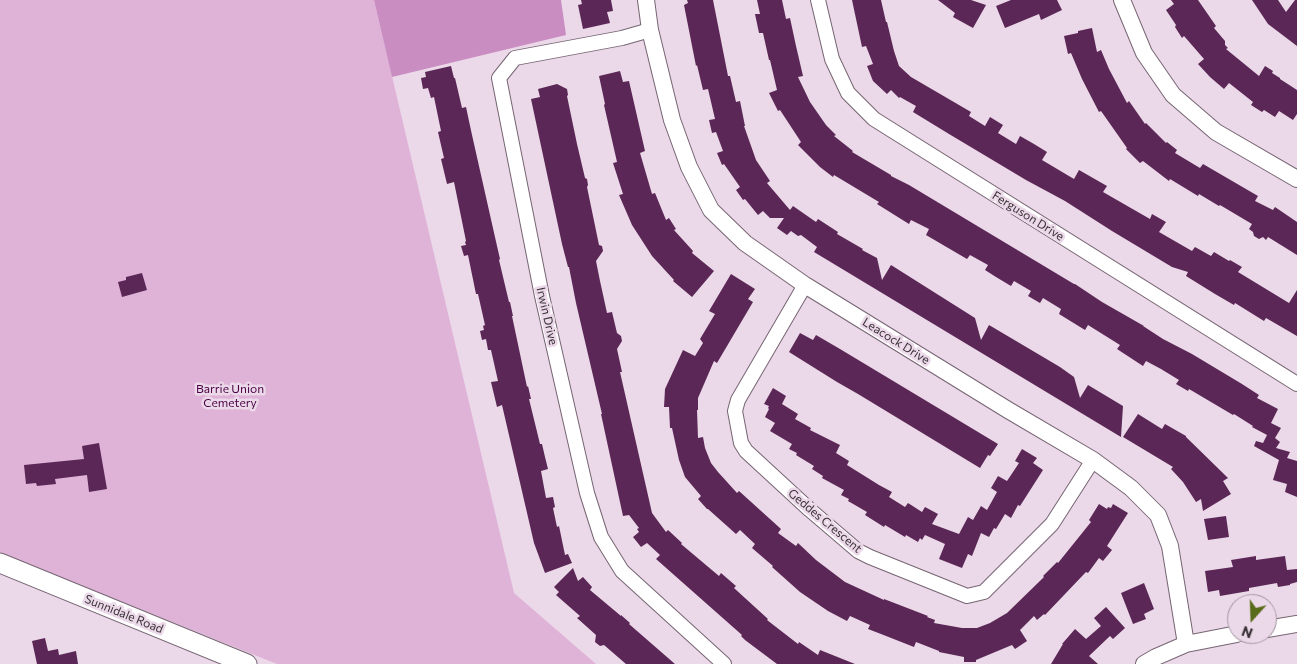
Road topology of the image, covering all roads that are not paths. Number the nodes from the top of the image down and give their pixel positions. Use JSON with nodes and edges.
{"nodes":[{"id":1,"x":646,"y":0,"type":"edge"},
{"id":2,"x":818,"y":0,"type":"edge"},
{"id":3,"x":1122,"y":0,"type":"edge"},
{"id":4,"x":650,"y":30,"type":"junction"},
{"id":5,"x":1297,"y":178,"type":"edge"},
{"id":6,"x":805,"y":284,"type":"junction"},
{"id":7,"x":1297,"y":384,"type":"edge"},
{"id":8,"x":1093,"y":460,"type":"junction"},
{"id":9,"x":0,"y":563,"type":"edge"},
{"id":10,"x":1297,"y":624,"type":"edge"},
{"id":11,"x":1277,"y":627,"type":"edge"},
{"id":12,"x":1227,"y":636,"type":"edge"},
{"id":13,"x":1186,"y":644,"type":"junction"},
{"id":14,"x":247,"y":664,"type":"edge"},
{"id":15,"x":724,"y":664,"type":"edge"},
{"id":16,"x":1144,"y":664,"type":"edge"}],
"edges":[{"from":1,"to":4,"type":"street","name":"Leacock Drive"},
{"from":2,"to":7,"type":"street","name":"Ferguson Drive"},
{"from":3,"to":5,"type":"street"},
{"from":4,"to":6,"type":"street","name":"Leacock Drive"},
{"from":4,"to":15,"type":"street","name":"Irwin Drive"},
{"from":6,"to":8,"type":"street","name":"Leacock Drive"},
{"from":6,"to":8,"type":"street","name":"Geddes Crescent"},
{"from":8,"to":13,"type":"street","name":"Leacock Drive"},
{"from":9,"to":14,"type":"main road","name":"Sunnidale Road"},
{"from":10,"to":11,"type":"street"},
{"from":12,"to":13,"type":"street"},
{"from":13,"to":16,"type":"street"}]}
